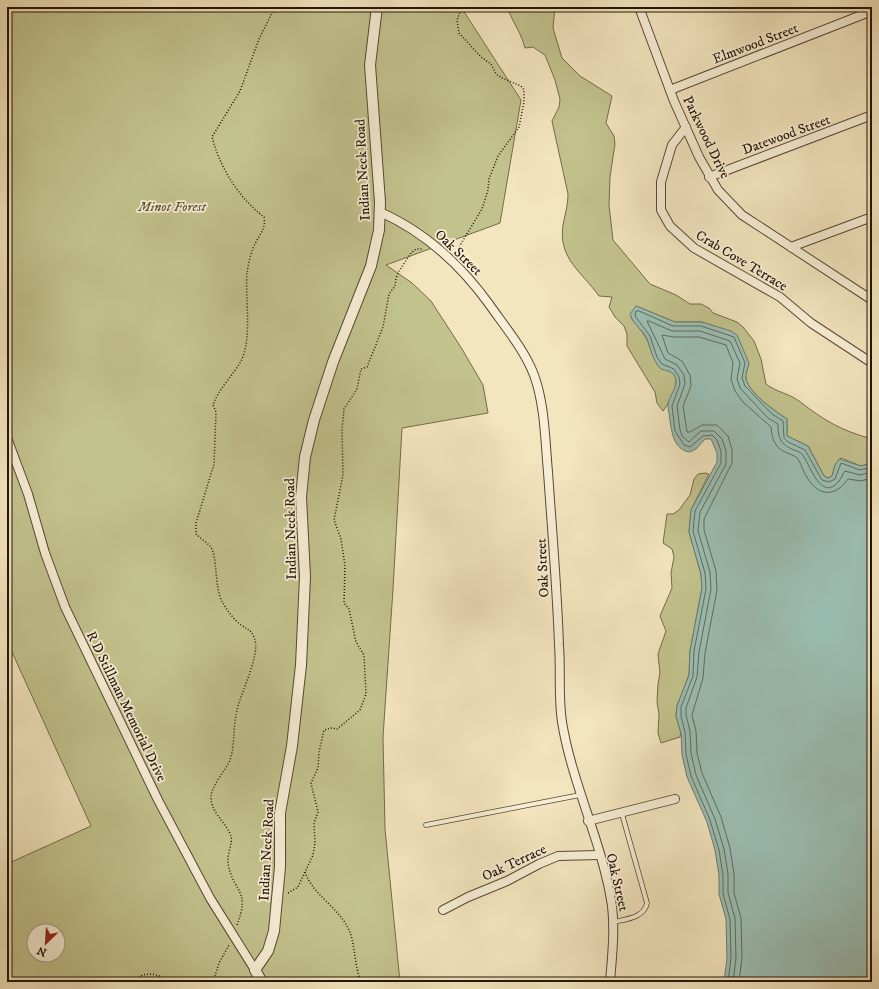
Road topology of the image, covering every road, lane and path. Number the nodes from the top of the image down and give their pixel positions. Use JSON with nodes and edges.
{"nodes":[{"id":1,"x":275,"y":7,"type":"edge"},
{"id":2,"x":377,"y":7,"type":"edge"},
{"id":3,"x":462,"y":7,"type":"edge"},
{"id":4,"x":639,"y":7,"type":"edge"},
{"id":5,"x":872,"y":11,"type":"edge"},
{"id":6,"x":670,"y":90,"type":"junction"},
{"id":7,"x":872,"y":115,"type":"edge"},
{"id":8,"x":686,"y":126,"type":"junction"},
{"id":9,"x":709,"y":177,"type":"junction"},
{"id":10,"x":380,"y":212,"type":"junction"},
{"id":11,"x":872,"y":218,"type":"edge"},
{"id":12,"x":791,"y":247,"type":"junction"},
{"id":13,"x":424,"y":249,"type":"dead end"},
{"id":14,"x":449,"y":258,"type":"junction"},
{"id":15,"x":872,"y":300,"type":"edge"},
{"id":16,"x":872,"y":363,"type":"edge"},
{"id":17,"x":7,"y":438,"type":"edge"},
{"id":18,"x":580,"y":795,"type":"junction"},
{"id":19,"x":675,"y":799,"type":"dead end"},
{"id":20,"x":622,"y":814,"type":"junction"},
{"id":21,"x":588,"y":821,"type":"junction"},
{"id":22,"x":426,"y":825,"type":"dead end"},
{"id":23,"x":599,"y":855,"type":"junction"},
{"id":24,"x":305,"y":872,"type":"junction"},
{"id":25,"x":278,"y":892,"type":"junction"},
{"id":26,"x":443,"y":910,"type":"dead end"},
{"id":27,"x":613,"y":923,"type":"junction"},
{"id":28,"x":234,"y":936,"type":"junction"},
{"id":29,"x":255,"y":970,"type":"junction"},
{"id":30,"x":51,"y":982,"type":"edge"},
{"id":31,"x":71,"y":982,"type":"edge"},
{"id":32,"x":131,"y":982,"type":"edge"},
{"id":33,"x":170,"y":982,"type":"edge"},
{"id":34,"x":213,"y":982,"type":"edge"},
{"id":35,"x":262,"y":982,"type":"edge"},
{"id":36,"x":361,"y":982,"type":"edge"},
{"id":37,"x":610,"y":982,"type":"edge"}],
"edges":[{"from":1,"to":28,"type":"path"},
{"from":2,"to":10,"type":"street","name":"Indian Neck Road"},
{"from":3,"to":14,"type":"path"},
{"from":4,"to":6,"type":"street","name":"Parkwood Drive"},
{"from":5,"to":6,"type":"street","name":"Elmwood Street"},
{"from":6,"to":8,"type":"street","name":"Parkwood Drive"},
{"from":7,"to":9,"type":"street","name":"Datewood Street"},
{"from":8,"to":9,"type":"street","name":"Parkwood Drive"},
{"from":8,"to":16,"type":"street","name":"Crab Cove Terrace"},
{"from":9,"to":12,"type":"street","name":"Parkwood Drive"},
{"from":10,"to":14,"type":"street","name":"Oak Street"},
{"from":10,"to":25,"type":"street","name":"Indian Neck Road"},
{"from":11,"to":12,"type":"street"},
{"from":12,"to":15,"type":"street","name":"Parkwood Drive"},
{"from":13,"to":24,"type":"path"},
{"from":14,"to":18,"type":"street","name":"Oak Street"},
{"from":17,"to":28,"type":"street","name":"R D Stillman Memorial Drive"},
{"from":18,"to":21,"type":"street","name":"Oak Street"},
{"from":18,"to":22,"type":"lane"},
{"from":19,"to":20,"type":"street"},
{"from":20,"to":21,"type":"street"},
{"from":20,"to":27,"type":"lane"},
{"from":21,"to":23,"type":"street","name":"Oak Street"},
{"from":23,"to":26,"type":"street","name":"Oak Terrace"},
{"from":23,"to":27,"type":"street","name":"Oak Street"},
{"from":24,"to":25,"type":"path"},
{"from":24,"to":36,"type":"path"},
{"from":25,"to":29,"type":"street","name":"Indian Neck Road"},
{"from":27,"to":37,"type":"street","name":"Oak Street"},
{"from":28,"to":29,"type":"street","name":"R D Stillman Memorial Drive"},
{"from":28,"to":34,"type":"path"},
{"from":29,"to":35,"type":"street"},
{"from":30,"to":31,"type":"path"},
{"from":32,"to":33,"type":"path"}]}
